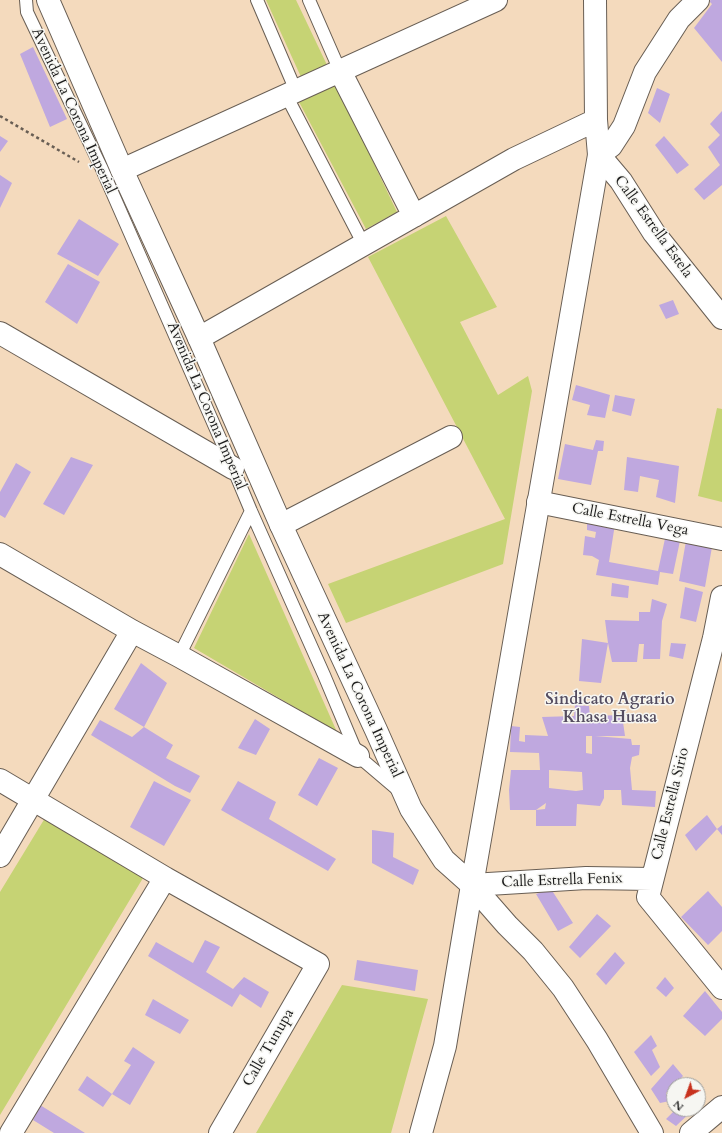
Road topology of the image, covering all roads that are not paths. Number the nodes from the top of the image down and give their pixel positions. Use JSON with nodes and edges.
{"nodes":[{"id":1,"x":26,"y":0,"type":"edge"},
{"id":2,"x":48,"y":0,"type":"edge"},
{"id":3,"x":257,"y":0,"type":"edge"},
{"id":4,"x":308,"y":0,"type":"edge"},
{"id":5,"x":496,"y":0,"type":"edge"},
{"id":6,"x":595,"y":0,"type":"edge"},
{"id":7,"x":698,"y":0,"type":"edge"},
{"id":8,"x":340,"y":71,"type":"junction"},
{"id":9,"x":291,"y":93,"type":"junction"},
{"id":10,"x":596,"y":120,"type":"junction"},
{"id":11,"x":599,"y":156,"type":"junction"},
{"id":12,"x":122,"y":170,"type":"junction"},
{"id":13,"x":414,"y":216,"type":"junction"},
{"id":14,"x":364,"y":244,"type":"junction"},
{"id":15,"x":721,"y":314,"type":"edge"},
{"id":16,"x":0,"y":333,"type":"edge"},
{"id":17,"x":199,"y":338,"type":"junction"},
{"id":18,"x":451,"y":437,"type":"dead end"},
{"id":19,"x":233,"y":468,"type":"junction"},
{"id":20,"x":538,"y":502,"type":"junction"},
{"id":21,"x":251,"y":511,"type":"junction"},
{"id":22,"x":281,"y":525,"type":"junction"},
{"id":23,"x":722,"y":539,"type":"edge"},
{"id":24,"x":0,"y":554,"type":"edge"},
{"id":25,"x":722,"y":597,"type":"edge"},
{"id":26,"x":132,"y":631,"type":"junction"},
{"id":27,"x":718,"y":643,"type":"edge"},
{"id":28,"x":179,"y":656,"type":"junction"},
{"id":29,"x":358,"y":756,"type":"junction"},
{"id":30,"x":0,"y":780,"type":"edge"},
{"id":31,"x":406,"y":798,"type":"junction"},
{"id":32,"x":33,"y":799,"type":"junction"},
{"id":33,"x":0,"y":856,"type":"edge"},
{"id":34,"x":165,"y":878,"type":"junction"},
{"id":35,"x":652,"y":879,"type":"junction"},
{"id":36,"x":472,"y":885,"type":"junction"},
{"id":37,"x":722,"y":988,"type":"edge"},
{"id":38,"x":722,"y":1108,"type":"edge"},
{"id":39,"x":11,"y":1133,"type":"edge"},
{"id":40,"x":220,"y":1133,"type":"edge"},
{"id":41,"x":421,"y":1133,"type":"edge"},
{"id":42,"x":652,"y":1133,"type":"edge"},
{"id":43,"x":691,"y":1133,"type":"edge"}],
"edges":[{"from":1,"to":19,"type":"lane","name":"Avenida La Corona Imperial"},
{"from":2,"to":12,"type":"street","name":"Avenida La Corona Imperial"},
{"from":3,"to":9,"type":"lane"},
{"from":4,"to":8,"type":"lane"},
{"from":5,"to":8,"type":"street"},
{"from":6,"to":10,"type":"street"},
{"from":7,"to":11,"type":"street"},
{"from":8,"to":9,"type":"street"},
{"from":8,"to":13,"type":"street"},
{"from":9,"to":12,"type":"street"},
{"from":9,"to":14,"type":"lane"},
{"from":10,"to":11,"type":"street"},
{"from":10,"to":13,"type":"street"},
{"from":11,"to":15,"type":"street","name":"Calle Estrella Estela"},
{"from":11,"to":20,"type":"street"},
{"from":12,"to":17,"type":"street","name":"Avenida La Corona Imperial"},
{"from":13,"to":14,"type":"street"},
{"from":14,"to":17,"type":"street"},
{"from":16,"to":19,"type":"street"},
{"from":17,"to":22,"type":"street","name":"Avenida La Corona Imperial"},
{"from":18,"to":22,"type":"street"},
{"from":19,"to":21,"type":"lane","name":"Avenida La Corona Imperial"},
{"from":20,"to":23,"type":"street","name":"Calle Estrella Vega"},
{"from":20,"to":36,"type":"street"},
{"from":21,"to":28,"type":"lane"},
{"from":21,"to":29,"type":"lane","name":"Avenida La Corona Imperial"},
{"from":22,"to":31,"type":"street","name":"Avenida La Corona Imperial"},
{"from":24,"to":26,"type":"street"},
{"from":25,"to":27,"type":"street","name":"Calle Estrella Sirio"},
{"from":26,"to":28,"type":"street"},
{"from":26,"to":32,"type":"street"},
{"from":27,"to":35,"type":"street","name":"Calle Estrella Sirio"},
{"from":28,"to":29,"type":"street"},
{"from":29,"to":31,"type":"lane","name":"Avenida La Corona Imperial"},
{"from":30,"to":32,"type":"street"},
{"from":31,"to":36,"type":"street","name":"Avenida La Corona Imperial"},
{"from":32,"to":33,"type":"street"},
{"from":32,"to":34,"type":"street"},
{"from":34,"to":39,"type":"street"},
{"from":34,"to":40,"type":"street","name":"Calle Tunupa"},
{"from":35,"to":36,"type":"street","name":"Calle Estrella Fenix"},
{"from":35,"to":37,"type":"street","name":"Calle Estrella Sirio"},
{"from":36,"to":41,"type":"street"},
{"from":36,"to":42,"type":"street","name":"Avenida La Corona Imperial"},
{"from":38,"to":43,"type":"street"}]}
